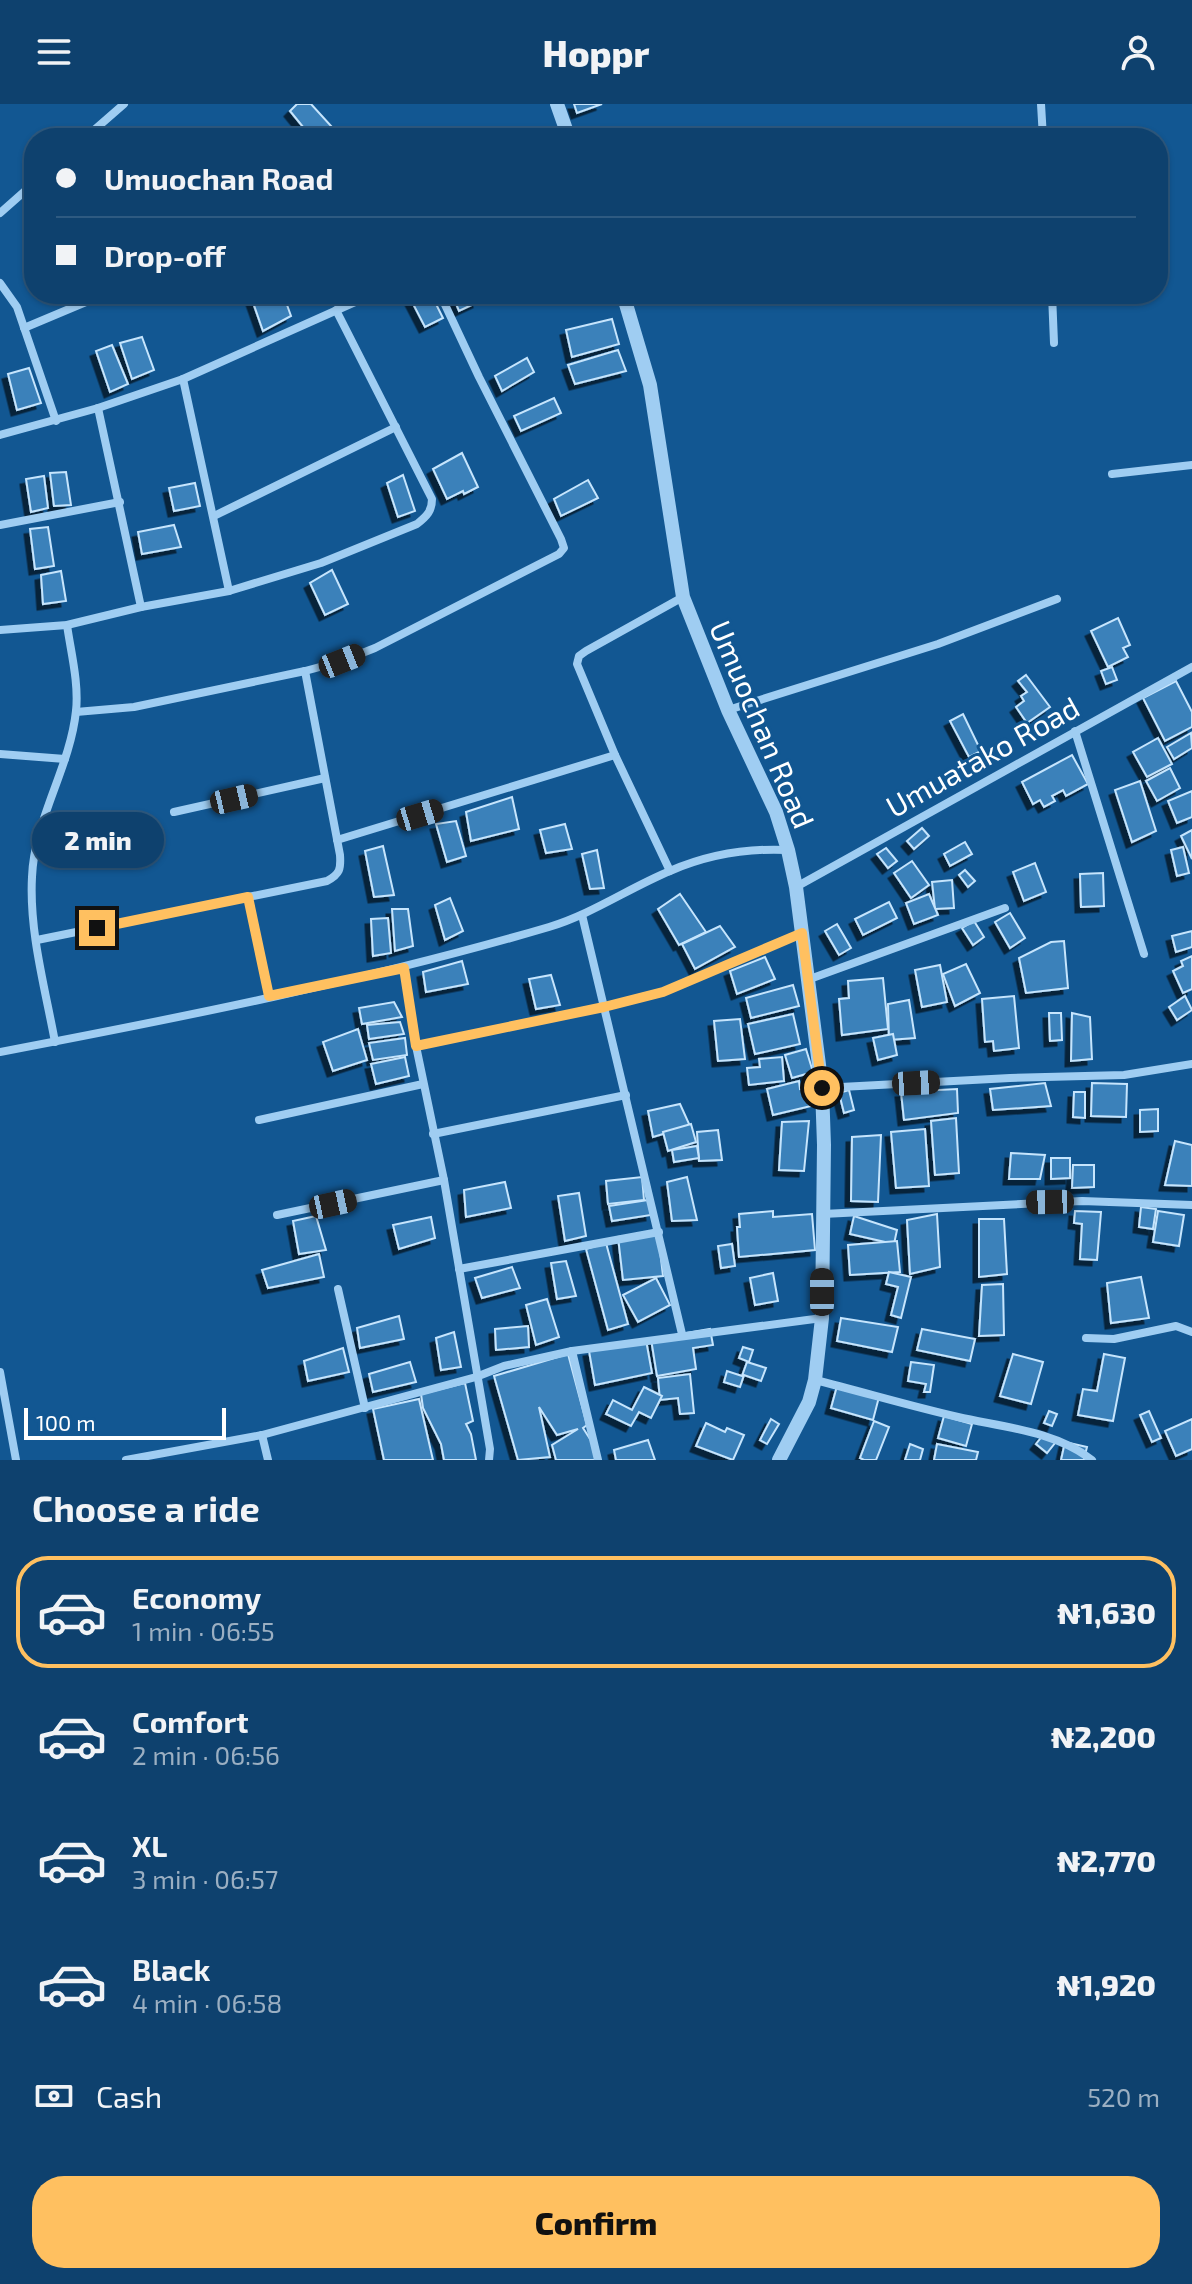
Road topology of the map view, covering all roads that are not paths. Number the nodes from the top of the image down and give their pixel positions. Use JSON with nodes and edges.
{"nodes":[{"id":1,"x":124,"y":104,"type":"edge"},
{"id":2,"x":557,"y":104,"type":"edge"},
{"id":3,"x":1041,"y":104,"type":"edge"},
{"id":4,"x":96,"y":128,"type":"edge"},
{"id":5,"x":565,"y":128,"type":"edge"},
{"id":6,"x":1042,"y":128,"type":"edge"},
{"id":7,"x":24,"y":192,"type":"edge"},
{"id":8,"x":0,"y":213,"type":"edge"},
{"id":9,"x":0,"y":283,"type":"edge"},
{"id":10,"x":81,"y":304,"type":"edge"},
{"id":11,"x":350,"y":304,"type":"edge"},
{"id":12,"x":445,"y":304,"type":"edge"},
{"id":13,"x":626,"y":304,"type":"edge"},
{"id":14,"x":1052,"y":304,"type":"edge"},
{"id":15,"x":336,"y":310,"type":"junction"},
{"id":16,"x":24,"y":328,"type":"junction"},
{"id":17,"x":1054,"y":343,"type":"dead end"},
{"id":18,"x":183,"y":379,"type":"junction"},
{"id":19,"x":98,"y":408,"type":"junction"},
{"id":20,"x":56,"y":421,"type":"junction"},
{"id":21,"x":396,"y":427,"type":"junction"},
{"id":22,"x":0,"y":435,"type":"edge"},
{"id":23,"x":1192,"y":465,"type":"edge"},
{"id":24,"x":1112,"y":474,"type":"dead end"},
{"id":25,"x":120,"y":502,"type":"junction"},
{"id":26,"x":214,"y":516,"type":"junction"},
{"id":27,"x":0,"y":525,"type":"edge"},
{"id":28,"x":229,"y":591,"type":"junction"},
{"id":29,"x":683,"y":597,"type":"junction"},
{"id":30,"x":1057,"y":599,"type":"dead end"},
{"id":31,"x":141,"y":607,"type":"junction"},
{"id":32,"x":67,"y":625,"type":"junction"},
{"id":33,"x":0,"y":630,"type":"edge"},
{"id":34,"x":1192,"y":667,"type":"edge"},
{"id":35,"x":305,"y":671,"type":"junction"},
{"id":36,"x":728,"y":710,"type":"junction"},
{"id":37,"x":76,"y":712,"type":"junction"},
{"id":38,"x":1075,"y":731,"type":"junction"},
{"id":39,"x":0,"y":754,"type":"edge"},
{"id":40,"x":615,"y":755,"type":"junction"},
{"id":41,"x":65,"y":759,"type":"junction"},
{"id":42,"x":325,"y":778,"type":"junction"},
{"id":43,"x":174,"y":812,"type":"dead end"},
{"id":44,"x":337,"y":840,"type":"junction"},
{"id":45,"x":788,"y":850,"type":"junction"},
{"id":46,"x":670,"y":871,"type":"junction"},
{"id":47,"x":796,"y":887,"type":"junction"},
{"id":48,"x":248,"y":897,"type":"junction"},
{"id":49,"x":1005,"y":908,"type":"dead end"},
{"id":50,"x":582,"y":915,"type":"junction"},
{"id":51,"x":802,"y":933,"type":"junction"},
{"id":52,"x":37,"y":940,"type":"junction"},
{"id":53,"x":1144,"y":954,"type":"dead end"},
{"id":54,"x":404,"y":968,"type":"junction"},
{"id":55,"x":807,"y":980,"type":"junction"},
{"id":56,"x":269,"y":996,"type":"junction"},
{"id":57,"x":604,"y":1007,"type":"junction"},
{"id":58,"x":55,"y":1042,"type":"junction"},
{"id":59,"x":416,"y":1046,"type":"junction"},
{"id":60,"x":0,"y":1052,"type":"edge"},
{"id":61,"x":1192,"y":1064,"type":"edge"},
{"id":62,"x":423,"y":1084,"type":"junction"},
{"id":63,"x":822,"y":1088,"type":"junction"},
{"id":64,"x":626,"y":1095,"type":"junction"},
{"id":65,"x":259,"y":1120,"type":"dead end"},
{"id":66,"x":433,"y":1134,"type":"junction"},
{"id":67,"x":444,"y":1180,"type":"junction"},
{"id":68,"x":1192,"y":1205,"type":"edge"},
{"id":69,"x":823,"y":1214,"type":"junction"},
{"id":70,"x":277,"y":1215,"type":"dead end"},
{"id":71,"x":659,"y":1232,"type":"junction"},
{"id":72,"x":459,"y":1269,"type":"junction"},
{"id":73,"x":338,"y":1289,"type":"dead end"},
{"id":74,"x":822,"y":1318,"type":"junction"},
{"id":75,"x":1192,"y":1332,"type":"edge"},
{"id":76,"x":682,"y":1334,"type":"junction"},
{"id":77,"x":1086,"y":1338,"type":"dead end"},
{"id":78,"x":572,"y":1351,"type":"junction"},
{"id":79,"x":0,"y":1372,"type":"edge"},
{"id":80,"x":476,"y":1377,"type":"junction"},
{"id":81,"x":815,"y":1380,"type":"junction"},
{"id":82,"x":365,"y":1408,"type":"junction"},
{"id":83,"x":262,"y":1435,"type":"junction"},
{"id":84,"x":16,"y":1460,"type":"edge"},
{"id":85,"x":126,"y":1460,"type":"edge"},
{"id":86,"x":268,"y":1460,"type":"edge"},
{"id":87,"x":489,"y":1460,"type":"edge"},
{"id":88,"x":598,"y":1460,"type":"edge"},
{"id":89,"x":779,"y":1460,"type":"edge"},
{"id":90,"x":1092,"y":1460,"type":"edge"}],
"edges":[{"from":1,"to":4,"type":"street"},
{"from":2,"to":5,"type":"street"},
{"from":3,"to":6,"type":"street"},
{"from":7,"to":8,"type":"street"},
{"from":9,"to":16,"type":"street"},
{"from":10,"to":16,"type":"street"},
{"from":11,"to":15,"type":"street"},
{"from":12,"to":35,"type":"street"},
{"from":13,"to":29,"type":"street","name":"Umuochan Road"},
{"from":14,"to":17,"type":"street"},
{"from":15,"to":18,"type":"street"},
{"from":15,"to":21,"type":"street"},
{"from":16,"to":20,"type":"street"},
{"from":18,"to":19,"type":"street"},
{"from":18,"to":26,"type":"street"},
{"from":19,"to":20,"type":"street"},
{"from":19,"to":25,"type":"street"},
{"from":20,"to":22,"type":"street"},
{"from":21,"to":26,"type":"street"},
{"from":21,"to":28,"type":"street"},
{"from":23,"to":24,"type":"street"},
{"from":25,"to":27,"type":"street"},
{"from":25,"to":31,"type":"street"},
{"from":26,"to":28,"type":"street"},
{"from":28,"to":31,"type":"street"},
{"from":29,"to":36,"type":"street","name":"Umuochan Road"},
{"from":29,"to":40,"type":"street"},
{"from":30,"to":36,"type":"street"},
{"from":31,"to":32,"type":"street"},
{"from":32,"to":33,"type":"street"},
{"from":32,"to":37,"type":"street"},
{"from":34,"to":38,"type":"street","name":"Umuatako Road"},
{"from":35,"to":37,"type":"street"},
{"from":35,"to":42,"type":"street"},
{"from":36,"to":45,"type":"street","name":"Umuochan Road"},
{"from":37,"to":41,"type":"street"},
{"from":38,"to":47,"type":"street","name":"Umuatako Road"},
{"from":38,"to":53,"type":"street"},
{"from":39,"to":41,"type":"street"},
{"from":40,"to":44,"type":"street"},
{"from":40,"to":46,"type":"street"},
{"from":41,"to":52,"type":"street"},
{"from":42,"to":43,"type":"street"},
{"from":42,"to":44,"type":"street"},
{"from":44,"to":48,"type":"street"},
{"from":45,"to":46,"type":"street"},
{"from":45,"to":47,"type":"street","name":"Umuochan Road"},
{"from":46,"to":50,"type":"street"},
{"from":47,"to":51,"type":"street","name":"Umuochan Road"},
{"from":48,"to":52,"type":"street"},
{"from":48,"to":56,"type":"street"},
{"from":49,"to":55,"type":"street"},
{"from":50,"to":54,"type":"street"},
{"from":50,"to":57,"type":"street"},
{"from":51,"to":55,"type":"street","name":"Umuochan Road"},
{"from":51,"to":57,"type":"street"},
{"from":52,"to":58,"type":"street"},
{"from":54,"to":56,"type":"street"},
{"from":54,"to":59,"type":"street"},
{"from":55,"to":63,"type":"street","name":"Umuochan Road"},
{"from":56,"to":58,"type":"street"},
{"from":57,"to":59,"type":"street"},
{"from":57,"to":64,"type":"street"},
{"from":58,"to":60,"type":"street"},
{"from":59,"to":62,"type":"street"},
{"from":61,"to":63,"type":"street"},
{"from":62,"to":65,"type":"street"},
{"from":62,"to":66,"type":"street"},
{"from":63,"to":69,"type":"street","name":"Umuochan Road"},
{"from":64,"to":66,"type":"street"},
{"from":64,"to":71,"type":"street"},
{"from":66,"to":67,"type":"street"},
{"from":67,"to":70,"type":"street"},
{"from":67,"to":72,"type":"street"},
{"from":68,"to":69,"type":"street"},
{"from":69,"to":74,"type":"street","name":"Umuochan Road"},
{"from":71,"to":72,"type":"street"},
{"from":71,"to":76,"type":"street"},
{"from":72,"to":80,"type":"street"},
{"from":73,"to":82,"type":"street"},
{"from":74,"to":76,"type":"street"},
{"from":74,"to":81,"type":"street","name":"Umuochan Road"},
{"from":75,"to":77,"type":"street"},
{"from":76,"to":78,"type":"street"},
{"from":78,"to":80,"type":"street"},
{"from":78,"to":88,"type":"street"},
{"from":79,"to":84,"type":"street"},
{"from":80,"to":82,"type":"street"},
{"from":80,"to":87,"type":"street"},
{"from":81,"to":89,"type":"street","name":"Umuochan Road"},
{"from":81,"to":90,"type":"street"},
{"from":82,"to":83,"type":"street"},
{"from":83,"to":85,"type":"street"},
{"from":83,"to":86,"type":"street"}]}
